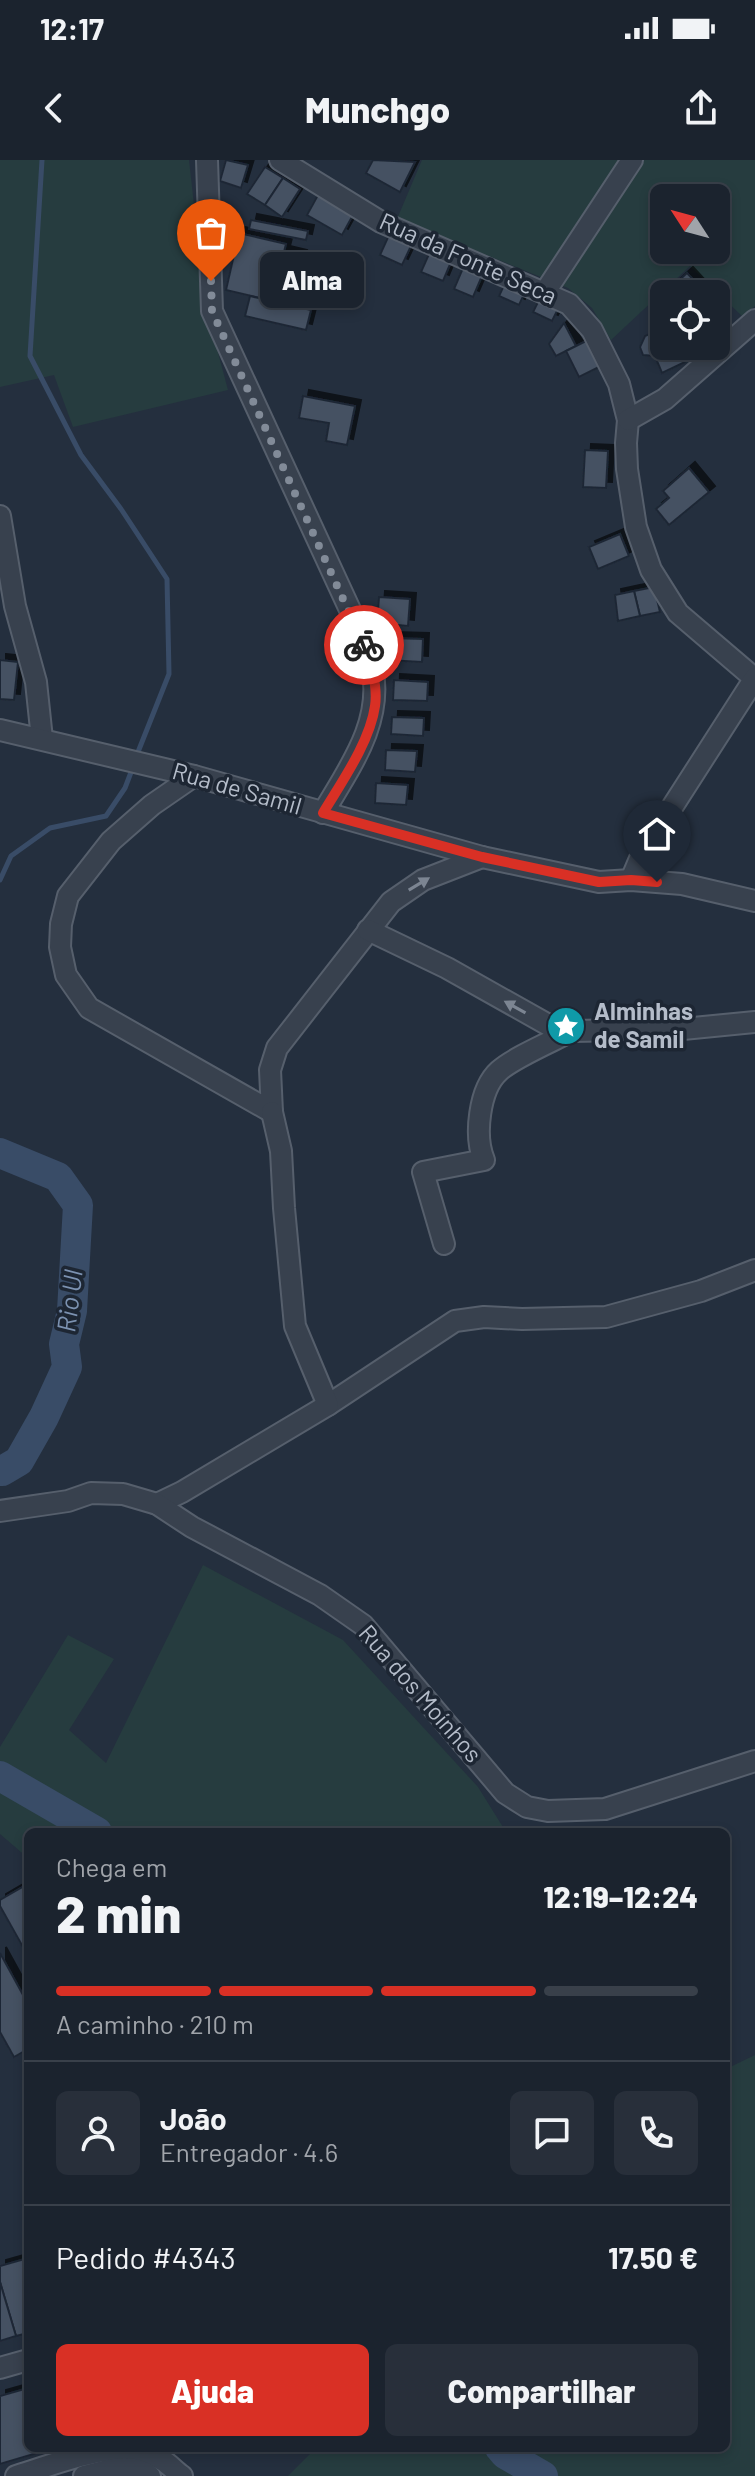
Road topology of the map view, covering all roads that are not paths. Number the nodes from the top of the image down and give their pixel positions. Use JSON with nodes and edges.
{"nodes":[{"id":1,"x":207,"y":160,"type":"edge"},
{"id":2,"x":280,"y":160,"type":"edge"},
{"id":3,"x":632,"y":160,"type":"edge"},
{"id":4,"x":545,"y":292,"type":"junction"},
{"id":5,"x":755,"y":320,"type":"edge"},
{"id":6,"x":628,"y":420,"type":"junction"},
{"id":7,"x":0,"y":516,"type":"edge"},
{"id":8,"x":755,"y":678,"type":"edge"},
{"id":9,"x":0,"y":730,"type":"edge"},
{"id":10,"x":42,"y":739,"type":"junction"},
{"id":11,"x":194,"y":776,"type":"junction"},
{"id":12,"x":323,"y":813,"type":"junction"},
{"id":13,"x":482,"y":857,"type":"junction"},
{"id":14,"x":631,"y":880,"type":"junction"},
{"id":15,"x":755,"y":901,"type":"edge"},
{"id":16,"x":368,"y":930,"type":"junction"},
{"id":17,"x":755,"y":1022,"type":"edge"},
{"id":18,"x":572,"y":1031,"type":"junction"},
{"id":19,"x":272,"y":1112,"type":"junction"},
{"id":20,"x":444,"y":1244,"type":"dead end"},
{"id":21,"x":755,"y":1270,"type":"edge"},
{"id":22,"x":328,"y":1405,"type":"junction"},
{"id":23,"x":157,"y":1504,"type":"junction"},
{"id":24,"x":0,"y":1511,"type":"edge"},
{"id":25,"x":755,"y":1761,"type":"edge"},
{"id":26,"x":24,"y":2361,"type":"edge"},
{"id":27,"x":0,"y":2368,"type":"edge"},
{"id":28,"x":102,"y":2452,"type":"edge"},
{"id":29,"x":142,"y":2452,"type":"edge"},
{"id":30,"x":27,"y":2475,"type":"edge"},
{"id":31,"x":84,"y":2476,"type":"edge"},
{"id":32,"x":150,"y":2476,"type":"edge"},
{"id":33,"x":182,"y":2476,"type":"edge"}],
"edges":[{"from":1,"to":12,"type":"street"},
{"from":2,"to":4,"type":"street","name":"Rua da Fonte Seca"},
{"from":3,"to":4,"type":"street"},
{"from":4,"to":6,"type":"street","name":"Rua da Fonte Seca"},
{"from":5,"to":6,"type":"street"},
{"from":6,"to":8,"type":"street","name":"Rua da Fonte Seca"},
{"from":7,"to":10,"type":"street"},
{"from":8,"to":14,"type":"street"},
{"from":9,"to":10,"type":"street","name":"Rua de Samil"},
{"from":10,"to":11,"type":"street","name":"Rua de Samil"},
{"from":11,"to":12,"type":"street","name":"Rua de Samil"},
{"from":11,"to":19,"type":"street"},
{"from":12,"to":13,"type":"street","name":"Rua de Samil"},
{"from":13,"to":14,"type":"street","name":"Rua de Samil"},
{"from":16,"to":13,"type":"street","one_way":true},
{"from":14,"to":15,"type":"street","name":"Rua de Samil"},
{"from":18,"to":16,"type":"street","one_way":true},
{"from":16,"to":19,"type":"street"},
{"from":17,"to":18,"type":"street"},
{"from":18,"to":20,"type":"street"},
{"from":19,"to":22,"type":"street"},
{"from":21,"to":22,"type":"street"},
{"from":22,"to":23,"type":"street"},
{"from":23,"to":24,"type":"street","name":"Rua dos Moínhos"},
{"from":23,"to":25,"type":"street","name":"Rua dos Moínhos"},
{"from":26,"to":27,"type":"street"},
{"from":28,"to":30,"type":"street"},
{"from":29,"to":33,"type":"street"},
{"from":31,"to":32,"type":"street"}]}
